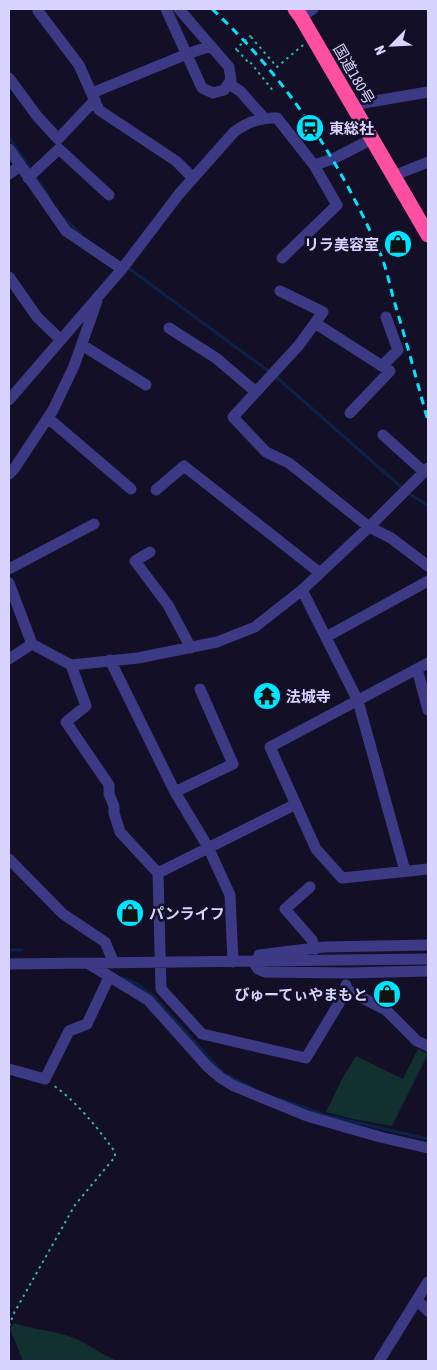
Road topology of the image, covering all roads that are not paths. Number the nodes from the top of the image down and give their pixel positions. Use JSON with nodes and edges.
{"nodes":[{"id":1,"x":166,"y":9,"type":"edge"},
{"id":2,"x":179,"y":9,"type":"edge"},
{"id":3,"x":38,"y":11,"type":"dead end"},
{"id":4,"x":303,"y":12,"type":"edge"},
{"id":5,"x":211,"y":46,"type":"junction"},
{"id":6,"x":187,"y":54,"type":"junction"},
{"id":7,"x":9,"y":78,"type":"edge"},
{"id":8,"x":229,"y":84,"type":"junction"},
{"id":9,"x":428,"y":92,"type":"edge"},
{"id":10,"x":93,"y":97,"type":"junction"},
{"id":11,"x":352,"y":105,"type":"junction"},
{"id":12,"x":264,"y":118,"type":"junction"},
{"id":13,"x":372,"y":139,"type":"junction"},
{"id":14,"x":9,"y":149,"type":"edge"},
{"id":15,"x":428,"y":162,"type":"edge"},
{"id":16,"x":314,"y":165,"type":"junction"},
{"id":17,"x":20,"y":166,"type":"junction"},
{"id":18,"x":9,"y":174,"type":"edge"},
{"id":19,"x":393,"y":176,"type":"junction"},
{"id":20,"x":28,"y":178,"type":"junction"},
{"id":21,"x":193,"y":178,"type":"junction"},
{"id":22,"x":109,"y":195,"type":"dead end"},
{"id":23,"x":428,"y":235,"type":"edge"},
{"id":24,"x":282,"y":258,"type":"dead end"},
{"id":25,"x":124,"y":266,"type":"junction"},
{"id":26,"x":9,"y":277,"type":"edge"},
{"id":27,"x":280,"y":291,"type":"dead end"},
{"id":28,"x":99,"y":295,"type":"junction"},
{"id":29,"x":386,"y":317,"type":"dead end"},
{"id":30,"x":315,"y":323,"type":"junction"},
{"id":31,"x":169,"y":328,"type":"dead end"},
{"id":32,"x":61,"y":340,"type":"junction"},
{"id":33,"x":82,"y":345,"type":"junction"},
{"id":34,"x":382,"y":366,"type":"junction"},
{"id":35,"x":146,"y":385,"type":"dead end"},
{"id":36,"x":256,"y":392,"type":"junction"},
{"id":37,"x":9,"y":400,"type":"edge"},
{"id":38,"x":350,"y":413,"type":"dead end"},
{"id":39,"x":48,"y":418,"type":"junction"},
{"id":40,"x":383,"y":434,"type":"dead end"},
{"id":41,"x":426,"y":470,"type":"edge"},
{"id":42,"x":9,"y":474,"type":"edge"},
{"id":43,"x":131,"y":489,"type":"dead end"},
{"id":44,"x":156,"y":490,"type":"dead end"},
{"id":45,"x":94,"y":524,"type":"dead end"},
{"id":46,"x":369,"y":527,"type":"junction"},
{"id":47,"x":150,"y":552,"type":"dead end"},
{"id":48,"x":428,"y":566,"type":"edge"},
{"id":49,"x":9,"y":569,"type":"edge"},
{"id":50,"x":320,"y":573,"type":"junction"},
{"id":51,"x":428,"y":581,"type":"edge"},
{"id":52,"x":9,"y":583,"type":"edge"},
{"id":53,"x":302,"y":590,"type":"junction"},
{"id":54,"x":326,"y":637,"type":"junction"},
{"id":55,"x":32,"y":644,"type":"junction"},
{"id":56,"x":191,"y":648,"type":"junction"},
{"id":57,"x":9,"y":659,"type":"edge"},
{"id":58,"x":110,"y":660,"type":"junction"},
{"id":59,"x":428,"y":663,"type":"edge"},
{"id":60,"x":71,"y":665,"type":"junction"},
{"id":61,"x":417,"y":669,"type":"junction"},
{"id":62,"x":200,"y":690,"type":"dead end"},
{"id":63,"x":358,"y":701,"type":"junction"},
{"id":64,"x":428,"y":710,"type":"edge"},
{"id":65,"x":175,"y":792,"type":"junction"},
{"id":66,"x":296,"y":804,"type":"junction"},
{"id":67,"x":208,"y":847,"type":"junction"},
{"id":68,"x":10,"y":861,"type":"edge"},
{"id":69,"x":428,"y":869,"type":"edge"},
{"id":70,"x":404,"y":871,"type":"junction"},
{"id":71,"x":158,"y":873,"type":"junction"},
{"id":72,"x":310,"y":887,"type":"dead end"},
{"id":73,"x":428,"y":945,"type":"edge"},
{"id":74,"x":314,"y":949,"type":"junction"},
{"id":75,"x":428,"y":959,"type":"edge"},
{"id":76,"x":159,"y":962,"type":"junction"},
{"id":77,"x":243,"y":962,"type":"junction"},
{"id":78,"x":114,"y":963,"type":"junction"},
{"id":79,"x":9,"y":964,"type":"edge"},
{"id":80,"x":88,"y":964,"type":"junction"},
{"id":81,"x":428,"y":971,"type":"edge"},
{"id":82,"x":346,"y":973,"type":"junction"},
{"id":83,"x":109,"y":977,"type":"junction"},
{"id":84,"x":347,"y":990,"type":"junction"},
{"id":85,"x":428,"y":1046,"type":"edge"},
{"id":86,"x":9,"y":1069,"type":"edge"},
{"id":87,"x":428,"y":1148,"type":"edge"},
{"id":88,"x":428,"y":1282,"type":"edge"},
{"id":89,"x":417,"y":1300,"type":"junction"},
{"id":90,"x":428,"y":1311,"type":"edge"},
{"id":91,"x":378,"y":1361,"type":"edge"}],
"edges":[{"from":1,"to":6,"type":"street"},
{"from":2,"to":5,"type":"street"},
{"from":3,"to":10,"type":"street"},
{"from":4,"to":11,"type":"highway","name":"国道180号"},
{"from":5,"to":6,"type":"street"},
{"from":5,"to":8,"type":"street"},
{"from":6,"to":8,"type":"street"},
{"from":6,"to":10,"type":"street"},
{"from":7,"to":10,"type":"street"},
{"from":8,"to":12,"type":"street"},
{"from":9,"to":11,"type":"street"},
{"from":10,"to":21,"type":"street"},
{"from":11,"to":13,"type":"highway","name":"国道180号"},
{"from":12,"to":16,"type":"street"},
{"from":12,"to":21,"type":"street"},
{"from":13,"to":16,"type":"street"},
{"from":13,"to":19,"type":"highway","name":"国道180号"},
{"from":14,"to":17,"type":"street"},
{"from":15,"to":19,"type":"street"},
{"from":16,"to":24,"type":"street"},
{"from":17,"to":18,"type":"street"},
{"from":17,"to":20,"type":"street"},
{"from":19,"to":23,"type":"highway","name":"国道180号"},
{"from":20,"to":22,"type":"street"},
{"from":20,"to":25,"type":"street"},
{"from":21,"to":25,"type":"street"},
{"from":25,"to":28,"type":"street"},
{"from":26,"to":32,"type":"street"},
{"from":27,"to":30,"type":"street"},
{"from":28,"to":32,"type":"street"},
{"from":28,"to":33,"type":"street"},
{"from":29,"to":34,"type":"street"},
{"from":30,"to":34,"type":"street"},
{"from":30,"to":36,"type":"street"},
{"from":31,"to":36,"type":"street"},
{"from":32,"to":37,"type":"street"},
{"from":33,"to":35,"type":"street"},
{"from":33,"to":39,"type":"street"},
{"from":34,"to":38,"type":"street"},
{"from":36,"to":46,"type":"street"},
{"from":39,"to":42,"type":"street"},
{"from":39,"to":43,"type":"street"},
{"from":40,"to":41,"type":"street"},
{"from":41,"to":46,"type":"street"},
{"from":44,"to":50,"type":"street"},
{"from":45,"to":49,"type":"street"},
{"from":46,"to":48,"type":"street"},
{"from":46,"to":50,"type":"street"},
{"from":47,"to":56,"type":"street"},
{"from":50,"to":53,"type":"street"},
{"from":51,"to":54,"type":"street"},
{"from":52,"to":55,"type":"street"},
{"from":53,"to":54,"type":"street"},
{"from":53,"to":56,"type":"street"},
{"from":54,"to":63,"type":"street"},
{"from":55,"to":57,"type":"street"},
{"from":55,"to":60,"type":"street"},
{"from":56,"to":58,"type":"street"},
{"from":58,"to":60,"type":"street"},
{"from":58,"to":65,"type":"street"},
{"from":59,"to":61,"type":"street"},
{"from":60,"to":71,"type":"street"},
{"from":61,"to":63,"type":"street"},
{"from":61,"to":64,"type":"street"},
{"from":62,"to":65,"type":"street"},
{"from":63,"to":66,"type":"street"},
{"from":63,"to":70,"type":"street"},
{"from":65,"to":67,"type":"street"},
{"from":66,"to":67,"type":"street"},
{"from":66,"to":70,"type":"street"},
{"from":67,"to":71,"type":"street"},
{"from":67,"to":77,"type":"street"},
{"from":68,"to":78,"type":"street"},
{"from":69,"to":70,"type":"street"},
{"from":71,"to":76,"type":"street"},
{"from":72,"to":74,"type":"street"},
{"from":73,"to":74,"type":"street"},
{"from":74,"to":77,"type":"street"},
{"from":75,"to":77,"type":"street"},
{"from":76,"to":77,"type":"street"},
{"from":76,"to":78,"type":"street"},
{"from":76,"to":84,"type":"street"},
{"from":77,"to":82,"type":"street"},
{"from":78,"to":80,"type":"street"},
{"from":79,"to":80,"type":"street"},
{"from":80,"to":83,"type":"street"},
{"from":81,"to":82,"type":"street"},
{"from":82,"to":84,"type":"street"},
{"from":83,"to":86,"type":"street"},
{"from":83,"to":87,"type":"street"},
{"from":84,"to":85,"type":"street"},
{"from":88,"to":89,"type":"street"},
{"from":89,"to":90,"type":"street"},
{"from":89,"to":91,"type":"street"}]}
